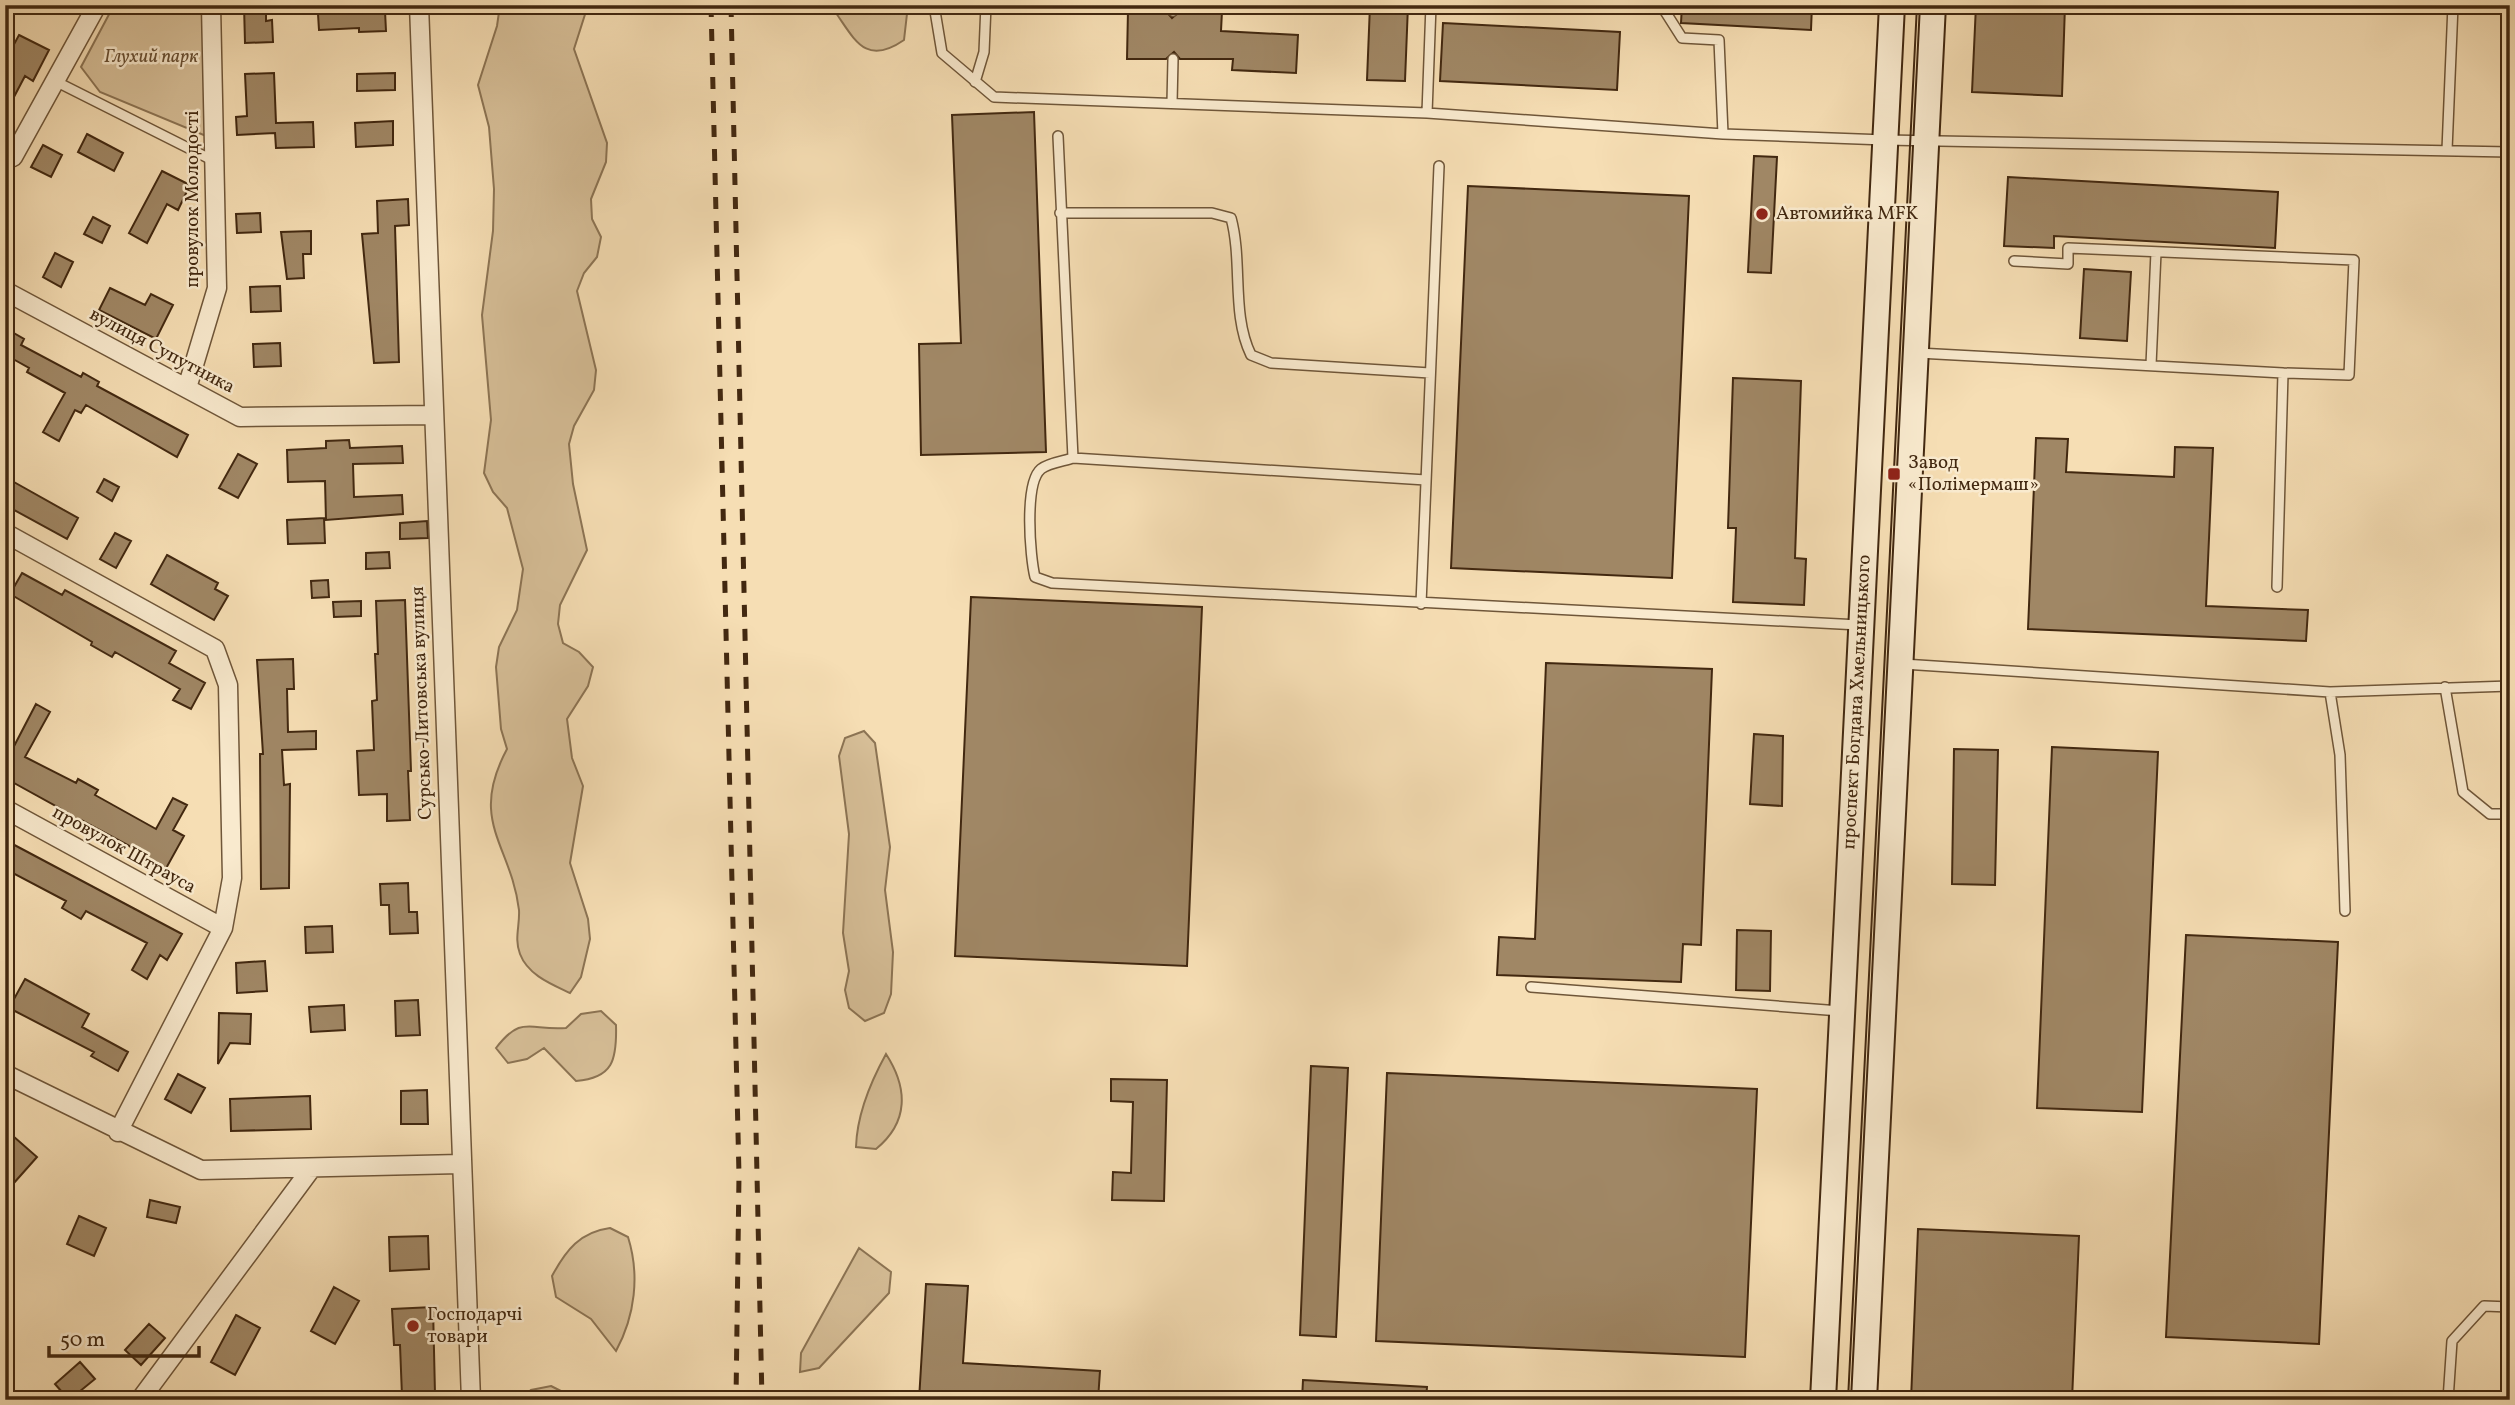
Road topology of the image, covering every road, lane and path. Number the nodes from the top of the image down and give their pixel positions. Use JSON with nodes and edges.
{"nodes":[{"id":1,"x":97,"y":5,"type":"edge"},
{"id":2,"x":211,"y":5,"type":"edge"},
{"id":3,"x":419,"y":5,"type":"edge"},
{"id":4,"x":934,"y":5,"type":"edge"},
{"id":5,"x":986,"y":5,"type":"edge"},
{"id":6,"x":1431,"y":5,"type":"edge"},
{"id":7,"x":1661,"y":5,"type":"edge"},
{"id":8,"x":1892,"y":5,"type":"edge"},
{"id":9,"x":1933,"y":5,"type":"edge"},
{"id":10,"x":2453,"y":5,"type":"edge"},
{"id":11,"x":1173,"y":59,"type":"dead end"},
{"id":12,"x":55,"y":81,"type":"junction"},
{"id":13,"x":975,"y":82,"type":"junction"},
{"id":14,"x":1172,"y":103,"type":"junction"},
{"id":15,"x":1427,"y":113,"type":"junction"},
{"id":16,"x":1723,"y":134,"type":"junction"},
{"id":17,"x":1058,"y":136,"type":"dead end"},
{"id":18,"x":1885,"y":140,"type":"junction"},
{"id":19,"x":1927,"y":141,"type":"junction"},
{"id":20,"x":2448,"y":150,"type":"junction"},
{"id":21,"x":2510,"y":152,"type":"edge"},
{"id":22,"x":13,"y":158,"type":"dead end"},
{"id":23,"x":216,"y":163,"type":"junction"},
{"id":24,"x":1439,"y":166,"type":"dead end"},
{"id":25,"x":1060,"y":213,"type":"junction"},
{"id":26,"x":2156,"y":252,"type":"junction"},
{"id":27,"x":2014,"y":261,"type":"dead end"},
{"id":28,"x":5,"y":291,"type":"edge"},
{"id":29,"x":1916,"y":353,"type":"junction"},
{"id":30,"x":2151,"y":365,"type":"junction"},
{"id":31,"x":1430,"y":373,"type":"junction"},
{"id":32,"x":2283,"y":373,"type":"junction"},
{"id":33,"x":187,"y":388,"type":"junction"},
{"id":34,"x":433,"y":415,"type":"junction"},
{"id":35,"x":1073,"y":458,"type":"junction"},
{"id":36,"x":1426,"y":480,"type":"junction"},
{"id":37,"x":5,"y":533,"type":"edge"},
{"id":38,"x":2277,"y":587,"type":"dead end"},
{"id":39,"x":1421,"y":604,"type":"junction"},
{"id":40,"x":1861,"y":625,"type":"junction"},
{"id":41,"x":1901,"y":664,"type":"junction"},
{"id":42,"x":2510,"y":686,"type":"edge"},
{"id":43,"x":2445,"y":687,"type":"junction"},
{"id":44,"x":2330,"y":692,"type":"junction"},
{"id":45,"x":5,"y":809,"type":"edge"},
{"id":46,"x":2510,"y":814,"type":"edge"},
{"id":47,"x":2345,"y":911,"type":"dead end"},
{"id":48,"x":223,"y":928,"type":"junction"},
{"id":49,"x":1531,"y":987,"type":"dead end"},
{"id":50,"x":1843,"y":1011,"type":"junction"},
{"id":51,"x":9,"y":1082,"type":"edge"},
{"id":52,"x":118,"y":1132,"type":"junction"},
{"id":53,"x":460,"y":1164,"type":"junction"},
{"id":54,"x":311,"y":1169,"type":"junction"},
{"id":55,"x":2510,"y":1307,"type":"edge"},
{"id":56,"x":139,"y":1400,"type":"edge"},
{"id":57,"x":471,"y":1400,"type":"edge"},
{"id":58,"x":1823,"y":1400,"type":"edge"},
{"id":59,"x":1864,"y":1400,"type":"edge"},
{"id":60,"x":2448,"y":1400,"type":"edge"}],
"edges":[{"from":1,"to":12,"type":"street"},
{"from":2,"to":23,"type":"street","name":"провулок Молодості"},
{"from":3,"to":34,"type":"street","name":"Сурсько-Литовська вулиця"},
{"from":4,"to":13,"type":"lane"},
{"from":5,"to":13,"type":"lane"},
{"from":6,"to":15,"type":"lane"},
{"from":7,"to":16,"type":"lane"},
{"from":8,"to":18,"type":"main road","name":"проспект Богдана Хмельницького"},
{"from":9,"to":19,"type":"main road"},
{"from":10,"to":20,"type":"lane"},
{"from":11,"to":14,"type":"lane"},
{"from":12,"to":22,"type":"street"},
{"from":12,"to":23,"type":"lane"},
{"from":13,"to":14,"type":"lane"},
{"from":14,"to":15,"type":"lane"},
{"from":15,"to":16,"type":"lane"},
{"from":16,"to":18,"type":"lane"},
{"from":17,"to":25,"type":"lane"},
{"from":18,"to":19,"type":"lane"},
{"from":18,"to":40,"type":"main road","name":"проспект Богдана Хмельницького"},
{"from":19,"to":20,"type":"lane"},
{"from":19,"to":29,"type":"main road"},
{"from":20,"to":21,"type":"lane"},
{"from":23,"to":33,"type":"street","name":"провулок Молодості"},
{"from":24,"to":31,"type":"lane"},
{"from":25,"to":31,"type":"lane"},
{"from":25,"to":35,"type":"lane"},
{"from":26,"to":27,"type":"lane"},
{"from":26,"to":30,"type":"lane"},
{"from":26,"to":32,"type":"lane"},
{"from":28,"to":33,"type":"street","name":"вулиця Супутника"},
{"from":29,"to":30,"type":"lane"},
{"from":29,"to":41,"type":"main road"},
{"from":30,"to":32,"type":"lane"},
{"from":31,"to":36,"type":"lane"},
{"from":32,"to":38,"type":"lane"},
{"from":33,"to":34,"type":"street","name":"вулиця Супутника"},
{"from":34,"to":53,"type":"street","name":"Сурсько-Литовська вулиця"},
{"from":35,"to":36,"type":"lane"},
{"from":35,"to":39,"type":"lane"},
{"from":36,"to":39,"type":"lane"},
{"from":37,"to":48,"type":"street"},
{"from":39,"to":40,"type":"lane"},
{"from":40,"to":50,"type":"main road","name":"проспект Богдана Хмельницького"},
{"from":41,"to":44,"type":"lane"},
{"from":41,"to":59,"type":"main road"},
{"from":42,"to":43,"type":"lane"},
{"from":43,"to":44,"type":"lane"},
{"from":43,"to":46,"type":"lane"},
{"from":44,"to":47,"type":"lane"},
{"from":45,"to":48,"type":"street","name":"провулок Штрауса"},
{"from":48,"to":52,"type":"street"},
{"from":49,"to":50,"type":"lane"},
{"from":50,"to":58,"type":"main road","name":"проспект Богдана Хмельницького"},
{"from":51,"to":52,"type":"street"},
{"from":52,"to":54,"type":"street"},
{"from":53,"to":54,"type":"street"},
{"from":53,"to":57,"type":"street","name":"Сурсько-Литовська вулиця"},
{"from":54,"to":56,"type":"street"},
{"from":55,"to":60,"type":"lane"}]}
